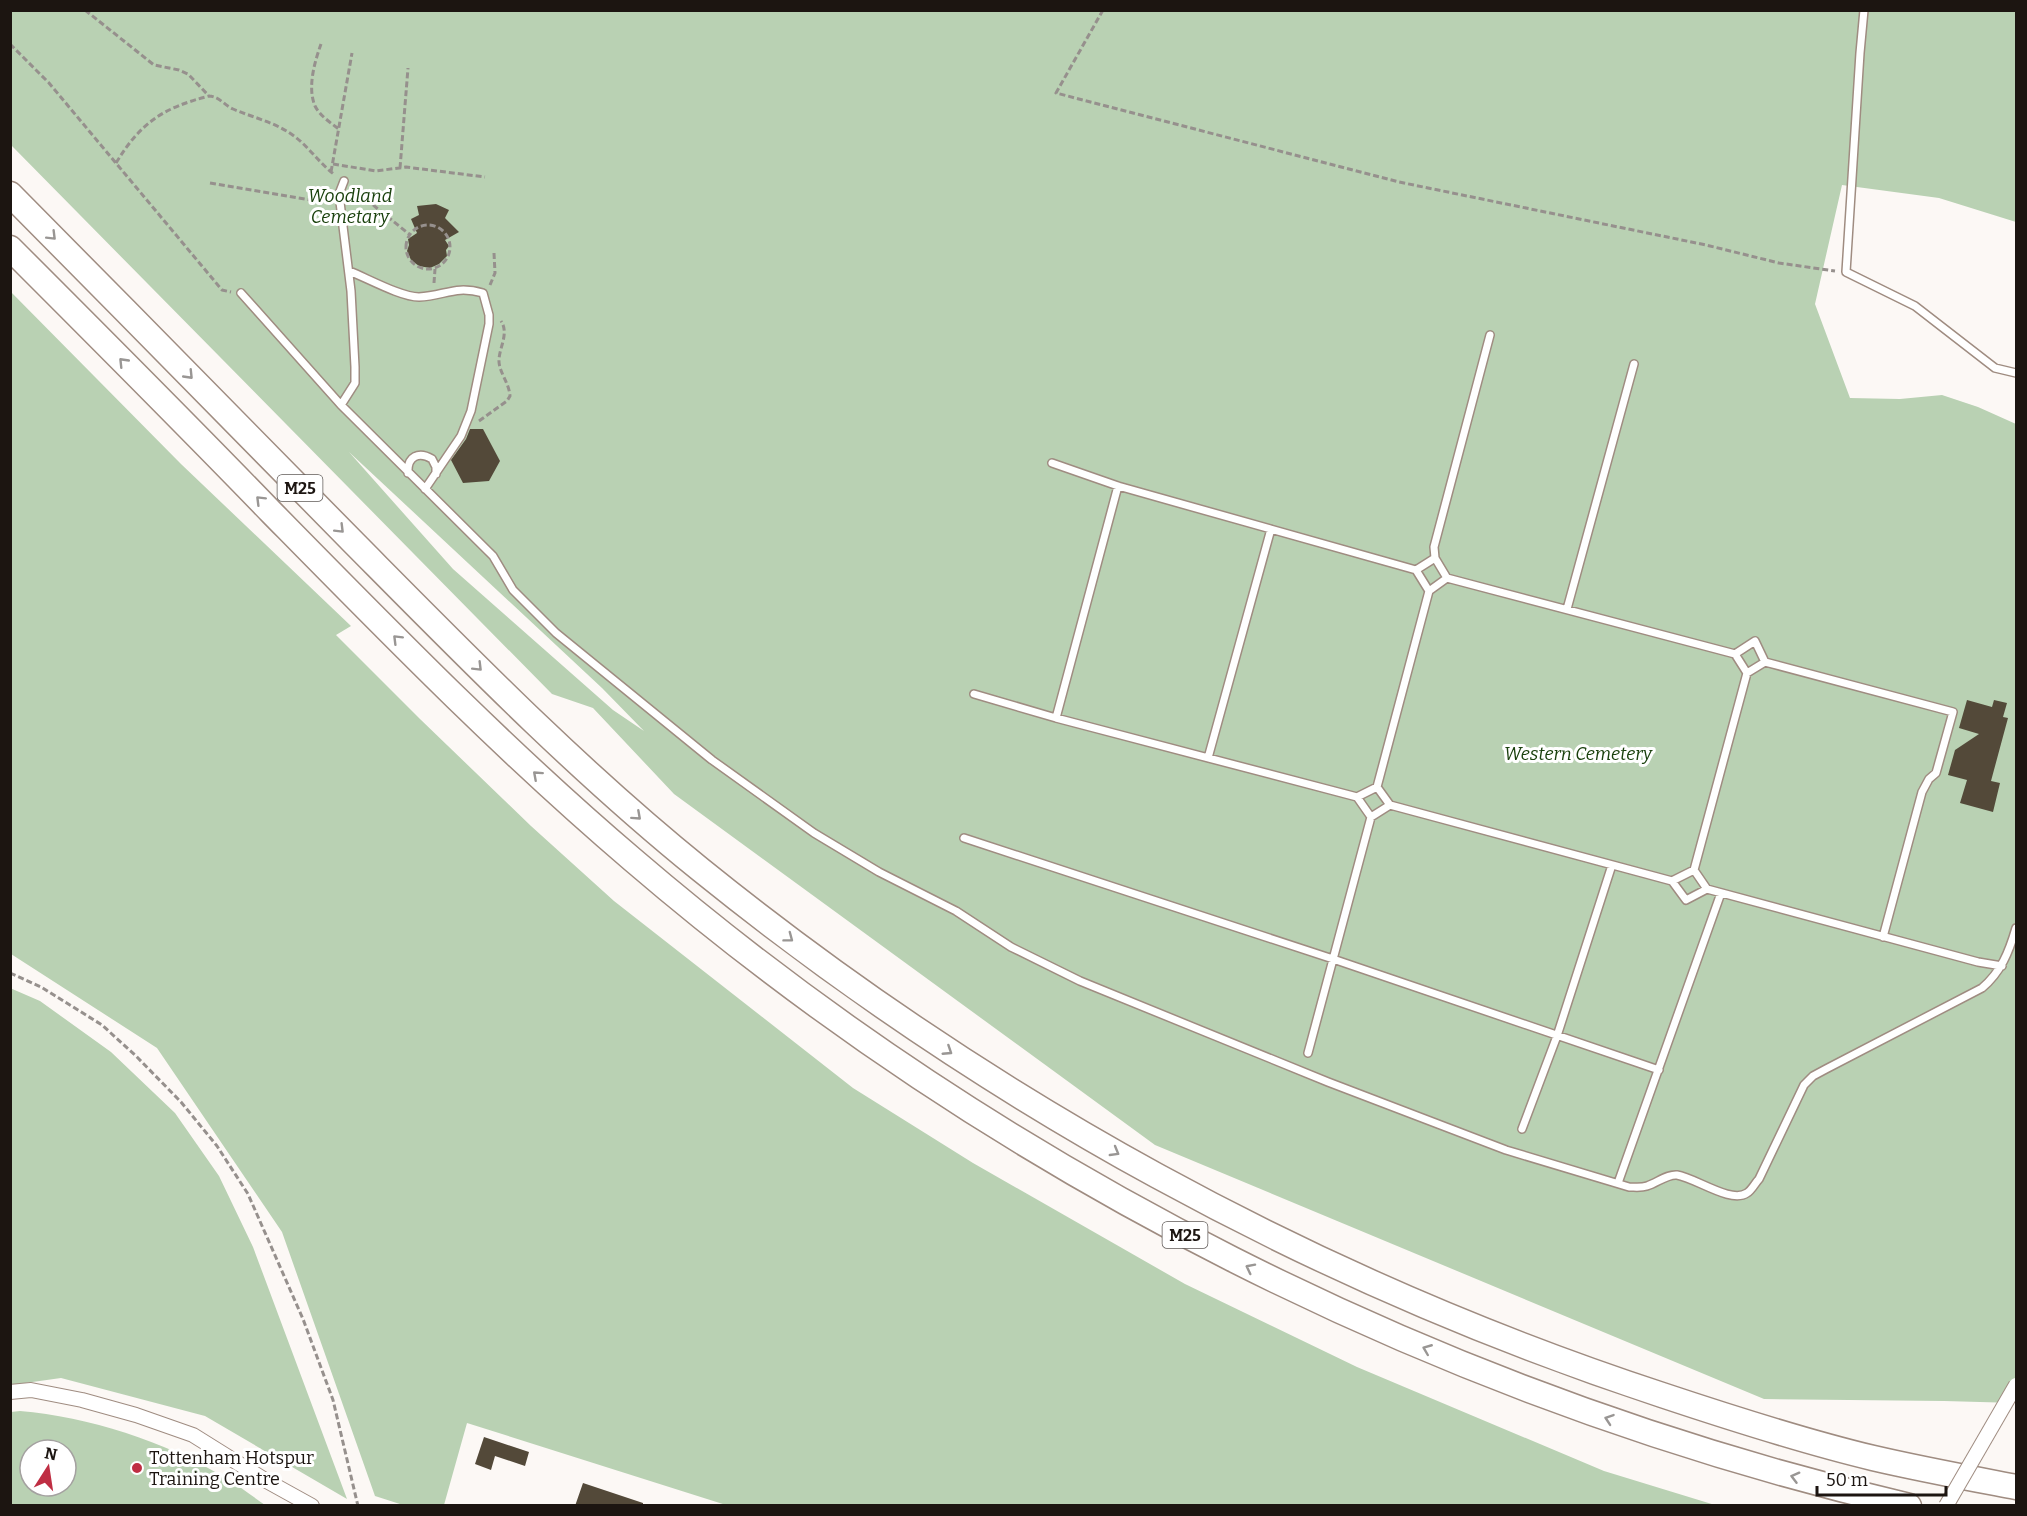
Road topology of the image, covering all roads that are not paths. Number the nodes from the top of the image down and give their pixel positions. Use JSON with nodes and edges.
{"nodes":[{"id":1,"x":1864,"y":10,"type":"edge"},
{"id":2,"x":344,"y":181,"type":"road end"},
{"id":3,"x":10,"y":194,"type":"edge"},
{"id":4,"x":10,"y":248,"type":"edge"},
{"id":5,"x":350,"y":271,"type":"junction"},
{"id":6,"x":241,"y":293,"type":"road end"},
{"id":7,"x":1491,"y":334,"type":"dead end"},
{"id":8,"x":1634,"y":364,"type":"dead end"},
{"id":9,"x":2016,"y":373,"type":"edge"},
{"id":10,"x":341,"y":405,"type":"junction"},
{"id":11,"x":1052,"y":463,"type":"dead end"},
{"id":12,"x":408,"y":473,"type":"junction"},
{"id":13,"x":436,"y":474,"type":"junction"},
{"id":14,"x":1118,"y":486,"type":"junction"},
{"id":15,"x":425,"y":489,"type":"junction"},
{"id":16,"x":1271,"y":529,"type":"junction"},
{"id":17,"x":1435,"y":558,"type":"junction"},
{"id":18,"x":1416,"y":570,"type":"junction"},
{"id":19,"x":1447,"y":578,"type":"junction"},
{"id":20,"x":1429,"y":591,"type":"junction"},
{"id":21,"x":1566,"y":609,"type":"junction"},
{"id":22,"x":1735,"y":654,"type":"junction"},
{"id":23,"x":1765,"y":662,"type":"junction"},
{"id":24,"x":1747,"y":673,"type":"junction"},
{"id":25,"x":974,"y":694,"type":"dead end"},
{"id":26,"x":1056,"y":718,"type":"junction"},
{"id":27,"x":1208,"y":758,"type":"junction"},
{"id":28,"x":1377,"y":787,"type":"junction"},
{"id":29,"x":1357,"y":797,"type":"junction"},
{"id":30,"x":1390,"y":806,"type":"junction"},
{"id":31,"x":1371,"y":817,"type":"junction"},
{"id":32,"x":964,"y":838,"type":"dead end"},
{"id":33,"x":1612,"y":865,"type":"junction"},
{"id":34,"x":1694,"y":870,"type":"junction"},
{"id":35,"x":1672,"y":881,"type":"junction"},
{"id":36,"x":1707,"y":889,"type":"junction"},
{"id":37,"x":1721,"y":893,"type":"junction"},
{"id":38,"x":2016,"y":928,"type":"edge"},
{"id":39,"x":1883,"y":937,"type":"junction"},
{"id":40,"x":1333,"y":959,"type":"junction"},
{"id":41,"x":2002,"y":966,"type":"junction"},
{"id":42,"x":1557,"y":1036,"type":"junction"},
{"id":43,"x":1308,"y":1053,"type":"dead end"},
{"id":44,"x":1659,"y":1070,"type":"junction"},
{"id":45,"x":1522,"y":1129,"type":"dead end"},
{"id":46,"x":1618,"y":1183,"type":"junction"},
{"id":47,"x":2016,"y":1385,"type":"edge"},
{"id":48,"x":10,"y":1392,"type":"edge"},
{"id":49,"x":2016,"y":1487,"type":"edge"},
{"id":50,"x":312,"y":1506,"type":"edge"},
{"id":51,"x":1910,"y":1506,"type":"edge"},
{"id":52,"x":1946,"y":1506,"type":"edge"}],
"edges":[{"from":1,"to":9,"type":"lane"},
{"from":2,"to":5,"type":"lane"},
{"from":3,"to":49,"type":"highway","number":"M25","one_way":true},
{"from":51,"to":4,"type":"highway","number":"M25","one_way":true},
{"from":5,"to":10,"type":"lane"},
{"from":5,"to":13,"type":"lane"},
{"from":6,"to":10,"type":"lane"},
{"from":7,"to":17,"type":"lane"},
{"from":8,"to":21,"type":"lane"},
{"from":10,"to":12,"type":"lane"},
{"from":11,"to":14,"type":"lane"},
{"from":12,"to":13,"type":"lane"},
{"from":12,"to":15,"type":"lane"},
{"from":13,"to":15,"type":"lane"},
{"from":14,"to":16,"type":"lane"},
{"from":14,"to":26,"type":"lane"},
{"from":15,"to":46,"type":"lane"},
{"from":16,"to":18,"type":"lane"},
{"from":16,"to":27,"type":"lane"},
{"from":17,"to":18,"type":"lane"},
{"from":17,"to":19,"type":"lane"},
{"from":18,"to":20,"type":"lane"},
{"from":19,"to":20,"type":"lane"},
{"from":19,"to":21,"type":"lane"},
{"from":20,"to":28,"type":"lane"},
{"from":21,"to":22,"type":"lane"},
{"from":22,"to":23,"type":"lane"},
{"from":22,"to":24,"type":"lane"},
{"from":23,"to":24,"type":"lane"},
{"from":23,"to":39,"type":"lane"},
{"from":24,"to":34,"type":"lane"},
{"from":25,"to":26,"type":"lane"},
{"from":26,"to":27,"type":"lane"},
{"from":27,"to":29,"type":"lane"},
{"from":28,"to":29,"type":"lane"},
{"from":28,"to":30,"type":"lane"},
{"from":29,"to":31,"type":"lane"},
{"from":30,"to":31,"type":"lane"},
{"from":30,"to":33,"type":"lane"},
{"from":31,"to":40,"type":"lane"},
{"from":32,"to":40,"type":"lane"},
{"from":33,"to":35,"type":"lane"},
{"from":33,"to":42,"type":"lane"},
{"from":34,"to":35,"type":"lane"},
{"from":34,"to":36,"type":"lane"},
{"from":35,"to":36,"type":"lane"},
{"from":36,"to":37,"type":"lane"},
{"from":37,"to":39,"type":"lane"},
{"from":37,"to":44,"type":"lane"},
{"from":38,"to":41,"type":"lane"},
{"from":39,"to":41,"type":"lane"},
{"from":40,"to":42,"type":"lane"},
{"from":40,"to":43,"type":"lane"},
{"from":41,"to":46,"type":"lane"},
{"from":42,"to":44,"type":"lane"},
{"from":42,"to":45,"type":"lane"},
{"from":44,"to":46,"type":"lane"},
{"from":47,"to":52,"type":"street","bridge":true},
{"from":48,"to":50,"type":"street"}]}
